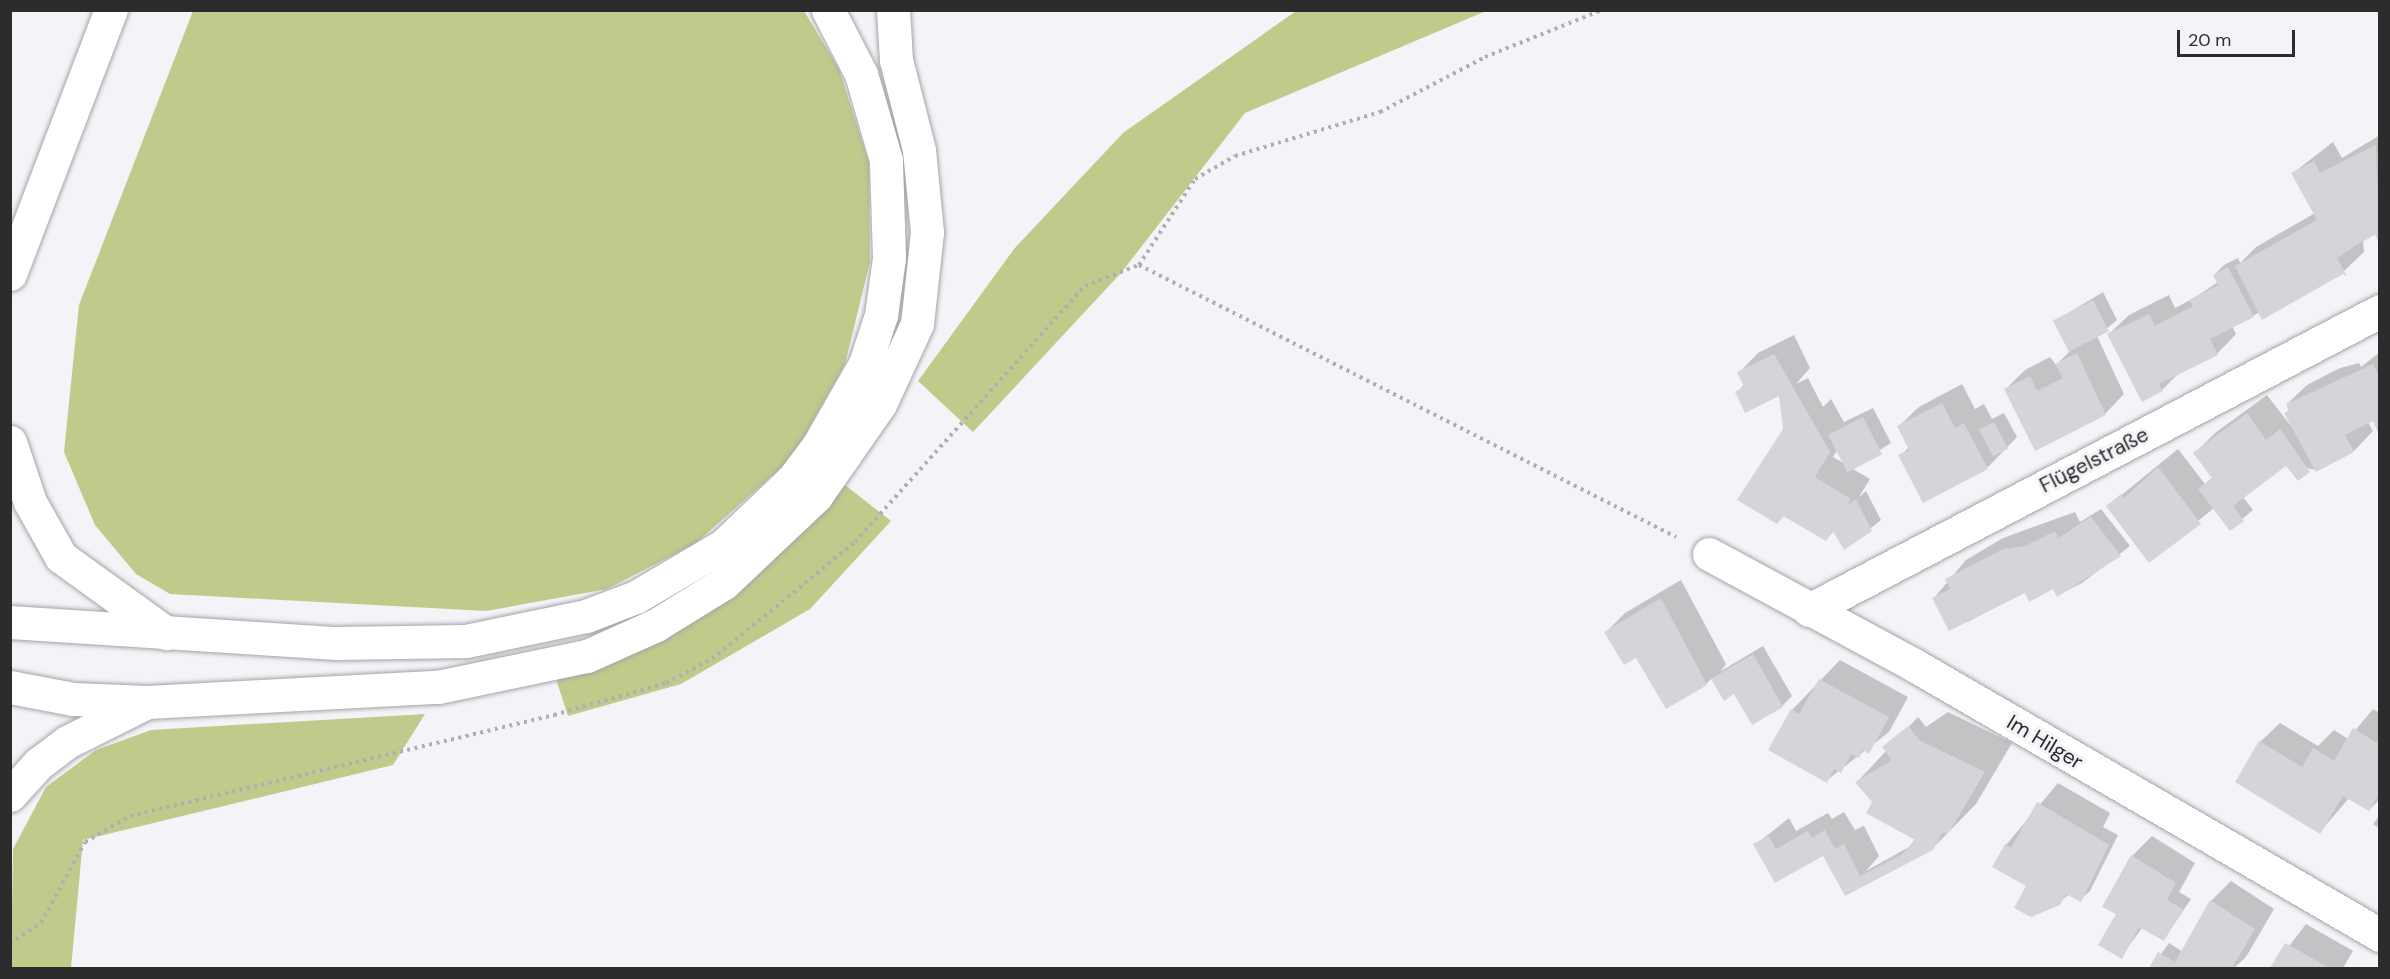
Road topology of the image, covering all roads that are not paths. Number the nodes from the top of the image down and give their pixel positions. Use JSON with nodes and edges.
{"nodes":[{"id":1,"x":111,"y":10,"type":"edge"},
{"id":2,"x":828,"y":10,"type":"edge"},
{"id":3,"x":893,"y":10,"type":"edge"},
{"id":4,"x":10,"y":274,"type":"edge"},
{"id":5,"x":2379,"y":311,"type":"edge"},
{"id":6,"x":10,"y":442,"type":"edge"},
{"id":7,"x":1709,"y":554,"type":"road end"},
{"id":8,"x":1809,"y":610,"type":"junction"},
{"id":9,"x":10,"y":622,"type":"edge"},
{"id":10,"x":167,"y":634,"type":"junction"},
{"id":11,"x":10,"y":687,"type":"edge"},
{"id":12,"x":147,"y":702,"type":"junction"},
{"id":13,"x":10,"y":795,"type":"edge"},
{"id":14,"x":2379,"y":935,"type":"edge"}],
"edges":[{"from":1,"to":4,"type":"main road"},
{"from":2,"to":10,"type":"main road"},
{"from":3,"to":12,"type":"main road"},
{"from":5,"to":8,"type":"main road","name":"Flügelstraße"},
{"from":6,"to":10,"type":"main road"},
{"from":7,"to":8,"type":"main road","name":"Im Hilger"},
{"from":8,"to":14,"type":"main road","name":"Im Hilger"},
{"from":9,"to":10,"type":"main road"},
{"from":11,"to":12,"type":"main road"},
{"from":12,"to":13,"type":"main road"}]}
